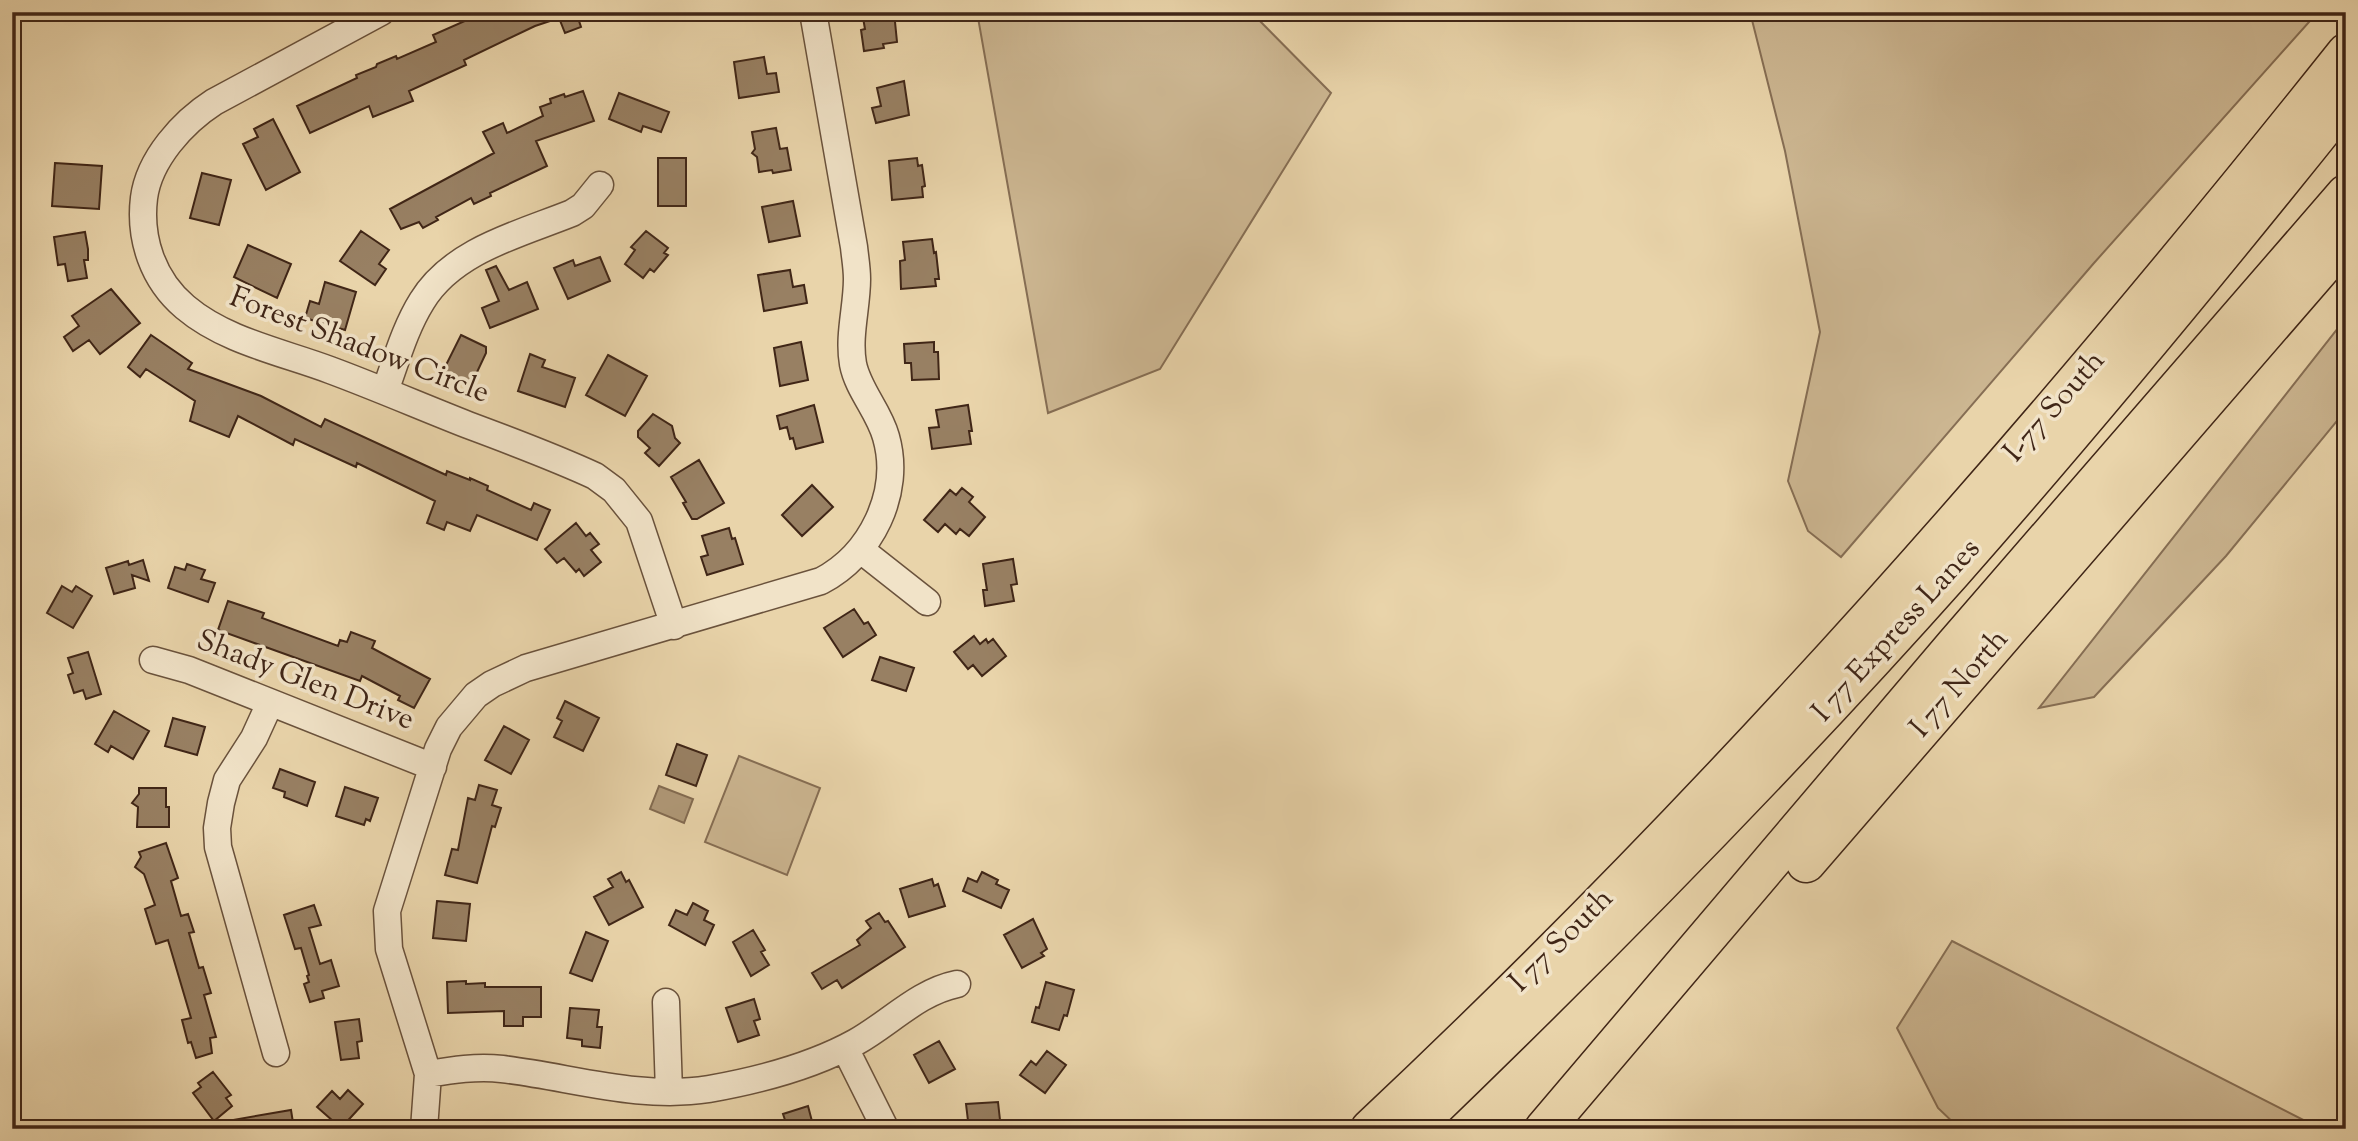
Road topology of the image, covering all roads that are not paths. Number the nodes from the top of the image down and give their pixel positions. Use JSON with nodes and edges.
{"nodes":[{"id":1,"x":381,"y":12,"type":"edge"},
{"id":2,"x":813,"y":12,"type":"edge"},
{"id":3,"x":2346,"y":53,"type":"edge"},
{"id":4,"x":2346,"y":100,"type":"edge"},
{"id":5,"x":600,"y":185,"type":"dead end"},
{"id":6,"x":2346,"y":194,"type":"edge"},
{"id":7,"x":2346,"y":239,"type":"edge"},
{"id":8,"x":384,"y":391,"type":"junction"},
{"id":9,"x":860,"y":550,"type":"junction"},
{"id":10,"x":1950,"y":574,"type":"junction"},
{"id":11,"x":927,"y":602,"type":"dead end"},
{"id":12,"x":674,"y":626,"type":"junction"},
{"id":13,"x":153,"y":660,"type":"dead end"},
{"id":14,"x":271,"y":703,"type":"junction"},
{"id":15,"x":1749,"y":749,"type":"junction"},
{"id":16,"x":433,"y":767,"type":"junction"},
{"id":17,"x":957,"y":984,"type":"dead end"},
{"id":18,"x":666,"y":1002,"type":"dead end"},
{"id":19,"x":845,"y":1048,"type":"junction"},
{"id":20,"x":276,"y":1053,"type":"dead end"},
{"id":21,"x":428,"y":1074,"type":"junction"},
{"id":22,"x":668,"y":1091,"type":"junction"},
{"id":23,"x":884,"y":1126,"type":"dead end"},
{"id":24,"x":424,"y":1129,"type":"edge"},
{"id":25,"x":1370,"y":1129,"type":"edge"},
{"id":26,"x":1412,"y":1129,"type":"edge"},
{"id":27,"x":1544,"y":1129,"type":"edge"},
{"id":28,"x":1575,"y":1129,"type":"edge"}],
"edges":[{"from":1,"to":8,"type":"street","name":"Forest Shadow Circle"},
{"from":2,"to":9,"type":"street"},
{"from":3,"to":15,"type":"highway","name":"I-77 South"},
{"from":4,"to":10,"type":"highway","name":"I 77 Express Lanes"},
{"from":5,"to":8,"type":"street"},
{"from":6,"to":27,"type":"highway","name":"I 77 Express Lanes"},
{"from":7,"to":28,"type":"highway","name":"I 77 North"},
{"from":8,"to":12,"type":"street","name":"Forest Shadow Circle"},
{"from":9,"to":11,"type":"street"},
{"from":9,"to":12,"type":"street"},
{"from":10,"to":15,"type":"highway"},
{"from":10,"to":26,"type":"highway","name":"I 77 Express Lanes"},
{"from":12,"to":16,"type":"street"},
{"from":13,"to":14,"type":"street","name":"Shady Glen Drive"},
{"from":14,"to":16,"type":"street","name":"Shady Glen Drive"},
{"from":14,"to":20,"type":"street"},
{"from":15,"to":25,"type":"highway","name":"I 77 South"},
{"from":16,"to":21,"type":"street"},
{"from":17,"to":19,"type":"street"},
{"from":18,"to":22,"type":"street"},
{"from":19,"to":22,"type":"street"},
{"from":19,"to":23,"type":"street"},
{"from":21,"to":22,"type":"street"},
{"from":21,"to":24,"type":"street"}]}
